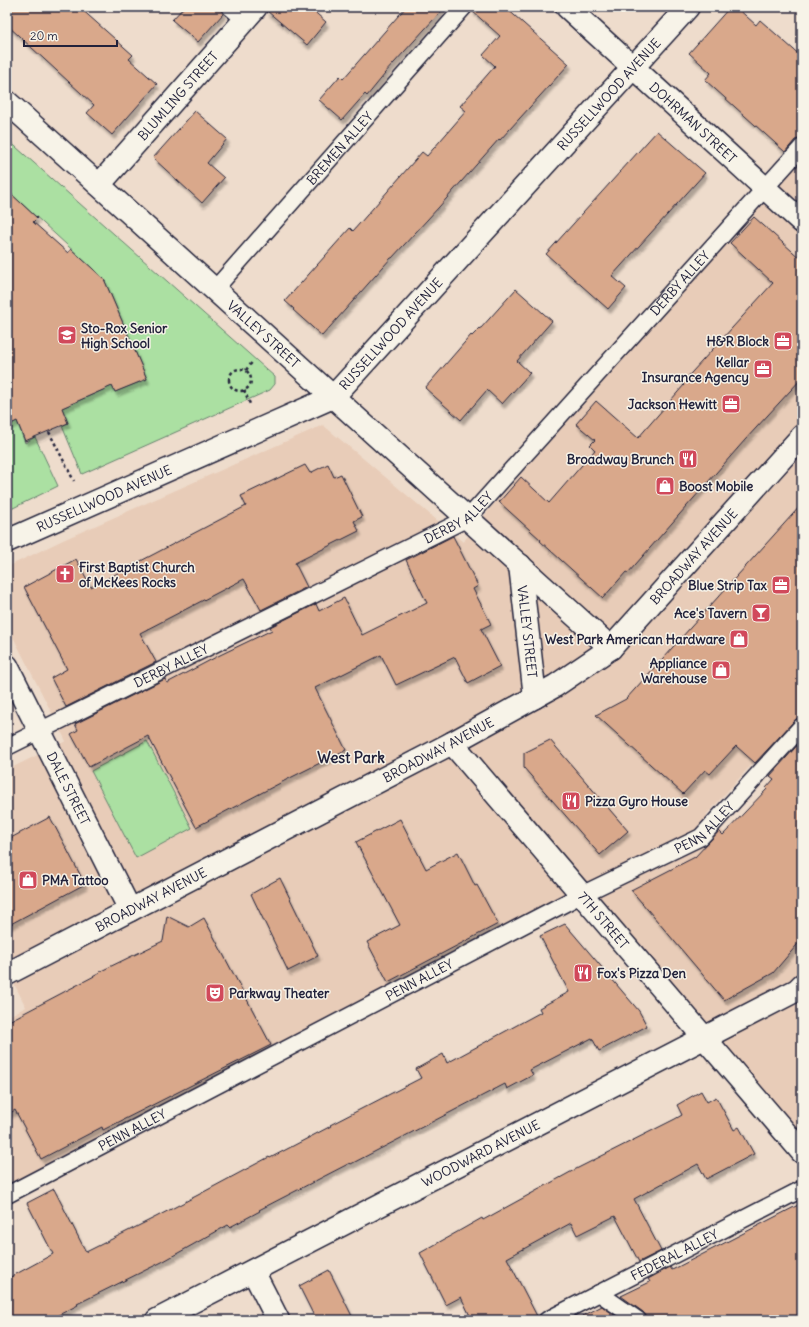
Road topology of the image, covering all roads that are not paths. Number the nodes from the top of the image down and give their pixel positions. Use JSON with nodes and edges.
{"nodes":[{"id":1,"x":464,"y":7,"type":"edge"},
{"id":2,"x":567,"y":7,"type":"edge"},
{"id":3,"x":688,"y":7,"type":"edge"},
{"id":4,"x":244,"y":11,"type":"edge"},
{"id":5,"x":633,"y":68,"type":"junction"},
{"id":6,"x":7,"y":102,"type":"edge"},
{"id":7,"x":802,"y":147,"type":"edge"},
{"id":8,"x":99,"y":185,"type":"junction"},
{"id":9,"x":764,"y":188,"type":"junction"},
{"id":10,"x":802,"y":222,"type":"edge"},
{"id":11,"x":215,"y":289,"type":"junction"},
{"id":12,"x":334,"y":397,"type":"junction"},
{"id":13,"x":802,"y":436,"type":"edge"},
{"id":14,"x":468,"y":518,"type":"junction"},
{"id":15,"x":7,"y":541,"type":"edge"},
{"id":16,"x":520,"y":565,"type":"junction"},
{"id":17,"x":611,"y":648,"type":"junction"},
{"id":18,"x":7,"y":666,"type":"edge"},
{"id":19,"x":535,"y":697,"type":"junction"},
{"id":20,"x":802,"y":726,"type":"edge"},
{"id":21,"x":40,"y":730,"type":"junction"},
{"id":22,"x":452,"y":744,"type":"junction"},
{"id":23,"x":7,"y":747,"type":"edge"},
{"id":24,"x":581,"y":895,"type":"junction"},
{"id":25,"x":130,"y":910,"type":"junction"},
{"id":26,"x":7,"y":974,"type":"edge"},
{"id":27,"x":802,"y":985,"type":"edge"},
{"id":28,"x":704,"y":1038,"type":"junction"},
{"id":29,"x":802,"y":1152,"type":"edge"},
{"id":30,"x":802,"y":1189,"type":"edge"},
{"id":31,"x":7,"y":1195,"type":"edge"},
{"id":32,"x":253,"y":1271,"type":"junction"},
{"id":33,"x":599,"y":1293,"type":"junction"},
{"id":34,"x":157,"y":1320,"type":"edge"},
{"id":35,"x":278,"y":1320,"type":"edge"},
{"id":36,"x":547,"y":1320,"type":"edge"},
{"id":37,"x":638,"y":1320,"type":"edge"}],
"edges":[{"from":1,"to":11,"type":"lane","name":"BREMEN ALLEY"},
{"from":2,"to":5,"type":"street","name":"DOHRMAN STREET"},
{"from":3,"to":5,"type":"street","name":"RUSSELLWOOD AVENUE"},
{"from":4,"to":8,"type":"street","name":"BLUMLING STREET"},
{"from":5,"to":9,"type":"street","name":"DOHRMAN STREET"},
{"from":5,"to":12,"type":"street","name":"RUSSELLWOOD AVENUE"},
{"from":6,"to":8,"type":"street","name":"VALLEY STREET"},
{"from":7,"to":9,"type":"lane","name":"DERBY ALLEY"},
{"from":8,"to":11,"type":"street","name":"VALLEY STREET"},
{"from":9,"to":10,"type":"street","name":"DOHRMAN STREET"},
{"from":9,"to":14,"type":"lane","name":"DERBY ALLEY"},
{"from":11,"to":12,"type":"street","name":"VALLEY STREET"},
{"from":12,"to":14,"type":"street","name":"VALLEY STREET"},
{"from":12,"to":15,"type":"street","name":"RUSSELLWOOD AVENUE"},
{"from":13,"to":17,"type":"street","name":"BROADWAY AVENUE"},
{"from":14,"to":16,"type":"street","name":"VALLEY STREET"},
{"from":14,"to":21,"type":"lane","name":"DERBY ALLEY"},
{"from":16,"to":17,"type":"street","name":"VALLEY STREET"},
{"from":16,"to":19,"type":"street","name":"VALLEY STREET"},
{"from":17,"to":19,"type":"street","name":"BROADWAY AVENUE"},
{"from":18,"to":21,"type":"street","name":"DALE STREET"},
{"from":19,"to":22,"type":"street","name":"BROADWAY AVENUE"},
{"from":20,"to":24,"type":"lane","name":"PENN ALLEY"},
{"from":21,"to":23,"type":"lane","name":"DERBY ALLEY"},
{"from":21,"to":25,"type":"street","name":"DALE STREET"},
{"from":22,"to":24,"type":"street","name":"7TH STREET"},
{"from":22,"to":25,"type":"street","name":"BROADWAY AVENUE"},
{"from":24,"to":28,"type":"street","name":"7TH STREET"},
{"from":24,"to":31,"type":"lane","name":"PENN ALLEY"},
{"from":25,"to":26,"type":"street","name":"BROADWAY AVENUE"},
{"from":27,"to":28,"type":"street","name":"WOODWARD AVENUE"},
{"from":28,"to":29,"type":"street","name":"7TH STREET"},
{"from":28,"to":32,"type":"street","name":"WOODWARD AVENUE"},
{"from":30,"to":33,"type":"lane","name":"FEDERAL ALLEY"},
{"from":32,"to":34,"type":"street","name":"WOODWARD AVENUE"},
{"from":32,"to":35,"type":"street"},
{"from":33,"to":36,"type":"lane","name":"FEDERAL ALLEY"},
{"from":33,"to":37,"type":"lane"}]}
